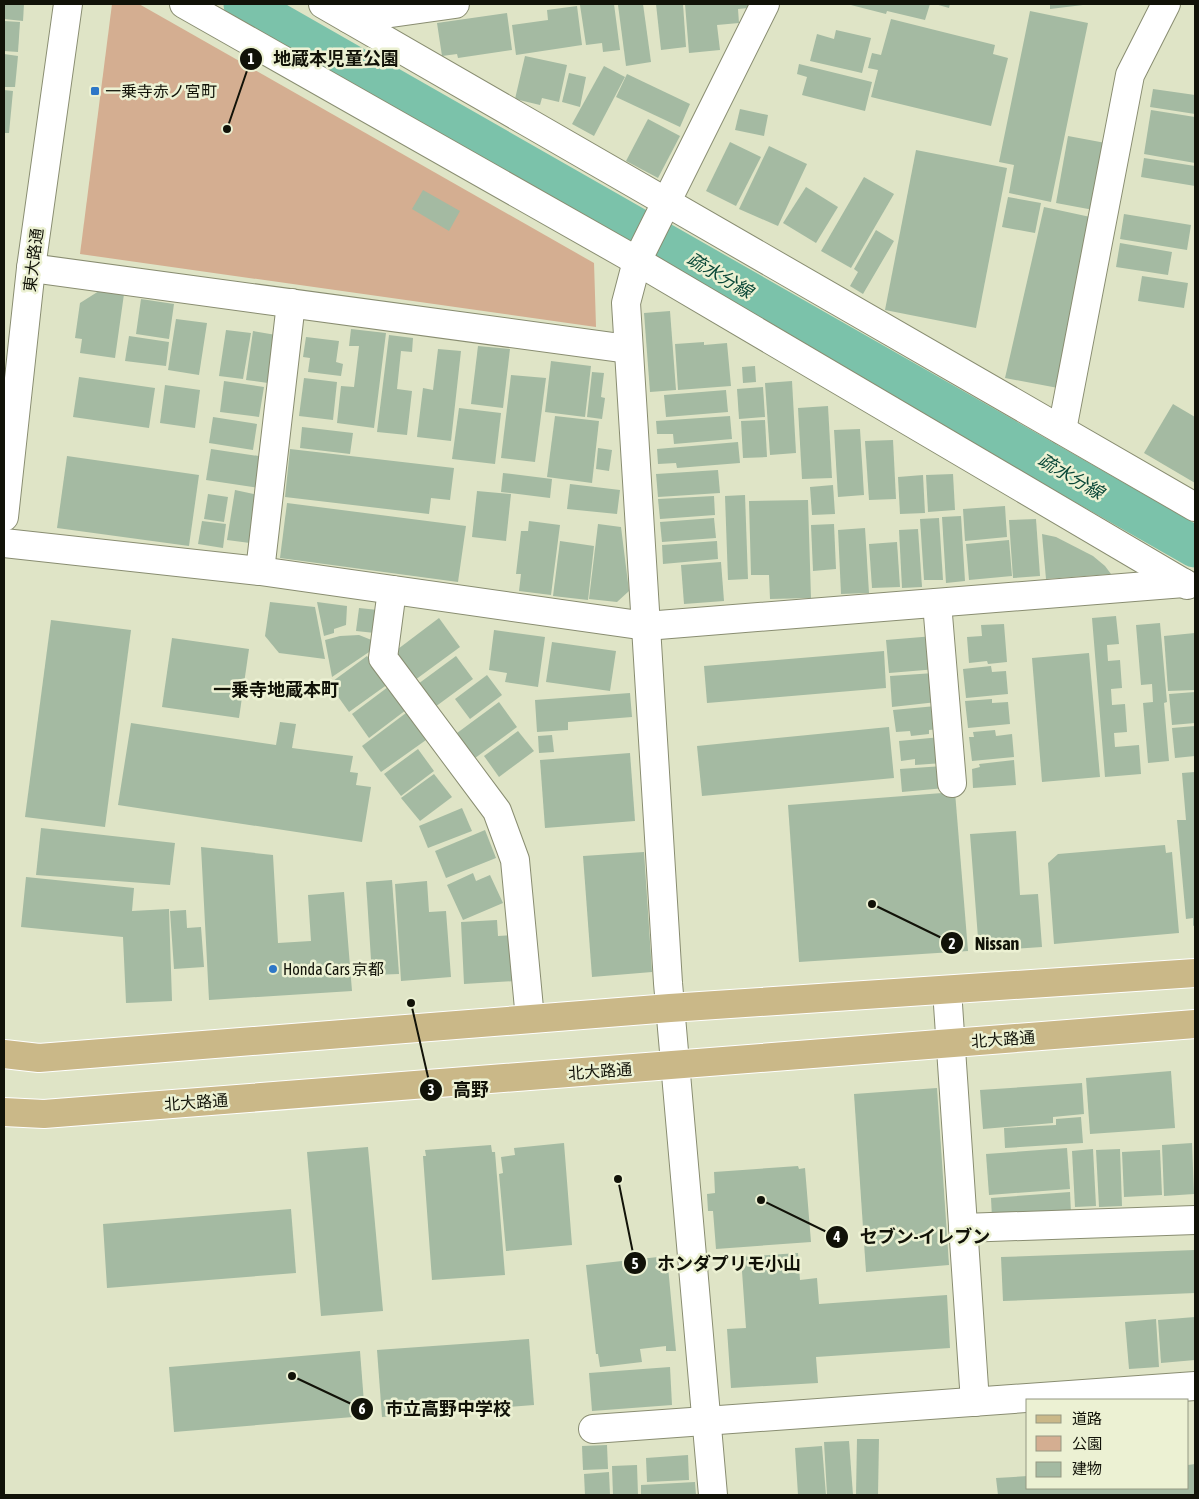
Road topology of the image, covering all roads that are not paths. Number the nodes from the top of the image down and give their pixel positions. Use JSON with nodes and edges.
{"nodes":[{"id":1,"x":68,"y":4,"type":"edge"},
{"id":2,"x":184,"y":4,"type":"edge"},
{"id":3,"x":324,"y":4,"type":"edge"},
{"id":4,"x":455,"y":4,"type":"edge"},
{"id":5,"x":765,"y":4,"type":"edge"},
{"id":6,"x":1166,"y":4,"type":"edge"},
{"id":7,"x":349,"y":19,"type":"junction"},
{"id":8,"x":666,"y":202,"type":"junction"},
{"id":9,"x":637,"y":260,"type":"junction"},
{"id":10,"x":31,"y":268,"type":"junction"},
{"id":11,"x":290,"y":303,"type":"junction"},
{"id":12,"x":628,"y":349,"type":"junction"},
{"id":13,"x":1062,"y":430,"type":"junction"},
{"id":14,"x":1195,"y":507,"type":"edge"},
{"id":15,"x":4,"y":517,"type":"edge"},
{"id":16,"x":4,"y":543,"type":"edge"},
{"id":17,"x":260,"y":571,"type":"junction"},
{"id":18,"x":1190,"y":586,"type":"edge"},
{"id":19,"x":392,"y":590,"type":"junction"},
{"id":20,"x":937,"y":603,"type":"junction"},
{"id":21,"x":646,"y":626,"type":"junction"},
{"id":22,"x":952,"y":784,"type":"dead end"},
{"id":23,"x":1195,"y":973,"type":"edge"},
{"id":24,"x":947,"y":990,"type":"junction"},
{"id":25,"x":670,"y":1008,"type":"junction"},
{"id":26,"x":530,"y":1019,"type":"junction"},
{"id":27,"x":1195,"y":1024,"type":"edge"},
{"id":28,"x":951,"y":1043,"type":"junction"},
{"id":29,"x":4,"y":1054,"type":"edge"},
{"id":30,"x":674,"y":1066,"type":"junction"},
{"id":31,"x":4,"y":1112,"type":"edge"},
{"id":32,"x":1195,"y":1220,"type":"edge"},
{"id":33,"x":963,"y":1228,"type":"junction"},
{"id":34,"x":1195,"y":1386,"type":"edge"},
{"id":35,"x":975,"y":1402,"type":"junction"},
{"id":36,"x":707,"y":1422,"type":"junction"},
{"id":37,"x":592,"y":1429,"type":"dead end"},
{"id":38,"x":713,"y":1495,"type":"edge"}],
"edges":[{"from":1,"to":10,"type":"street","name":"東大路通"},
{"from":2,"to":9,"type":"street"},
{"from":3,"to":7,"type":"street"},
{"from":4,"to":7,"type":"street"},
{"from":5,"to":8,"type":"street"},
{"from":6,"to":13,"type":"street"},
{"from":7,"to":8,"type":"street"},
{"from":8,"to":9,"type":"street"},
{"from":8,"to":13,"type":"street"},
{"from":9,"to":12,"type":"street"},
{"from":9,"to":18,"type":"street"},
{"from":10,"to":11,"type":"street"},
{"from":10,"to":15,"type":"street","name":"東大路通"},
{"from":11,"to":12,"type":"street"},
{"from":11,"to":17,"type":"street"},
{"from":12,"to":21,"type":"street"},
{"from":13,"to":14,"type":"street"},
{"from":16,"to":17,"type":"street"},
{"from":17,"to":19,"type":"street"},
{"from":18,"to":20,"type":"street"},
{"from":19,"to":21,"type":"street"},
{"from":19,"to":26,"type":"street"},
{"from":20,"to":21,"type":"street"},
{"from":20,"to":22,"type":"street"},
{"from":21,"to":25,"type":"street"},
{"from":23,"to":24,"type":"main road"},
{"from":24,"to":25,"type":"main road"},
{"from":24,"to":28,"type":"street"},
{"from":25,"to":26,"type":"main road"},
{"from":25,"to":30,"type":"street"},
{"from":26,"to":29,"type":"main road"},
{"from":27,"to":28,"type":"main road","name":"北大路通"},
{"from":28,"to":30,"type":"main road","name":"北大路通"},
{"from":28,"to":33,"type":"street"},
{"from":30,"to":31,"type":"main road","name":"北大路通"},
{"from":30,"to":36,"type":"street"},
{"from":32,"to":33,"type":"street"},
{"from":33,"to":35,"type":"street"},
{"from":34,"to":35,"type":"street"},
{"from":35,"to":36,"type":"street"},
{"from":36,"to":37,"type":"street"},
{"from":36,"to":38,"type":"street"}]}
